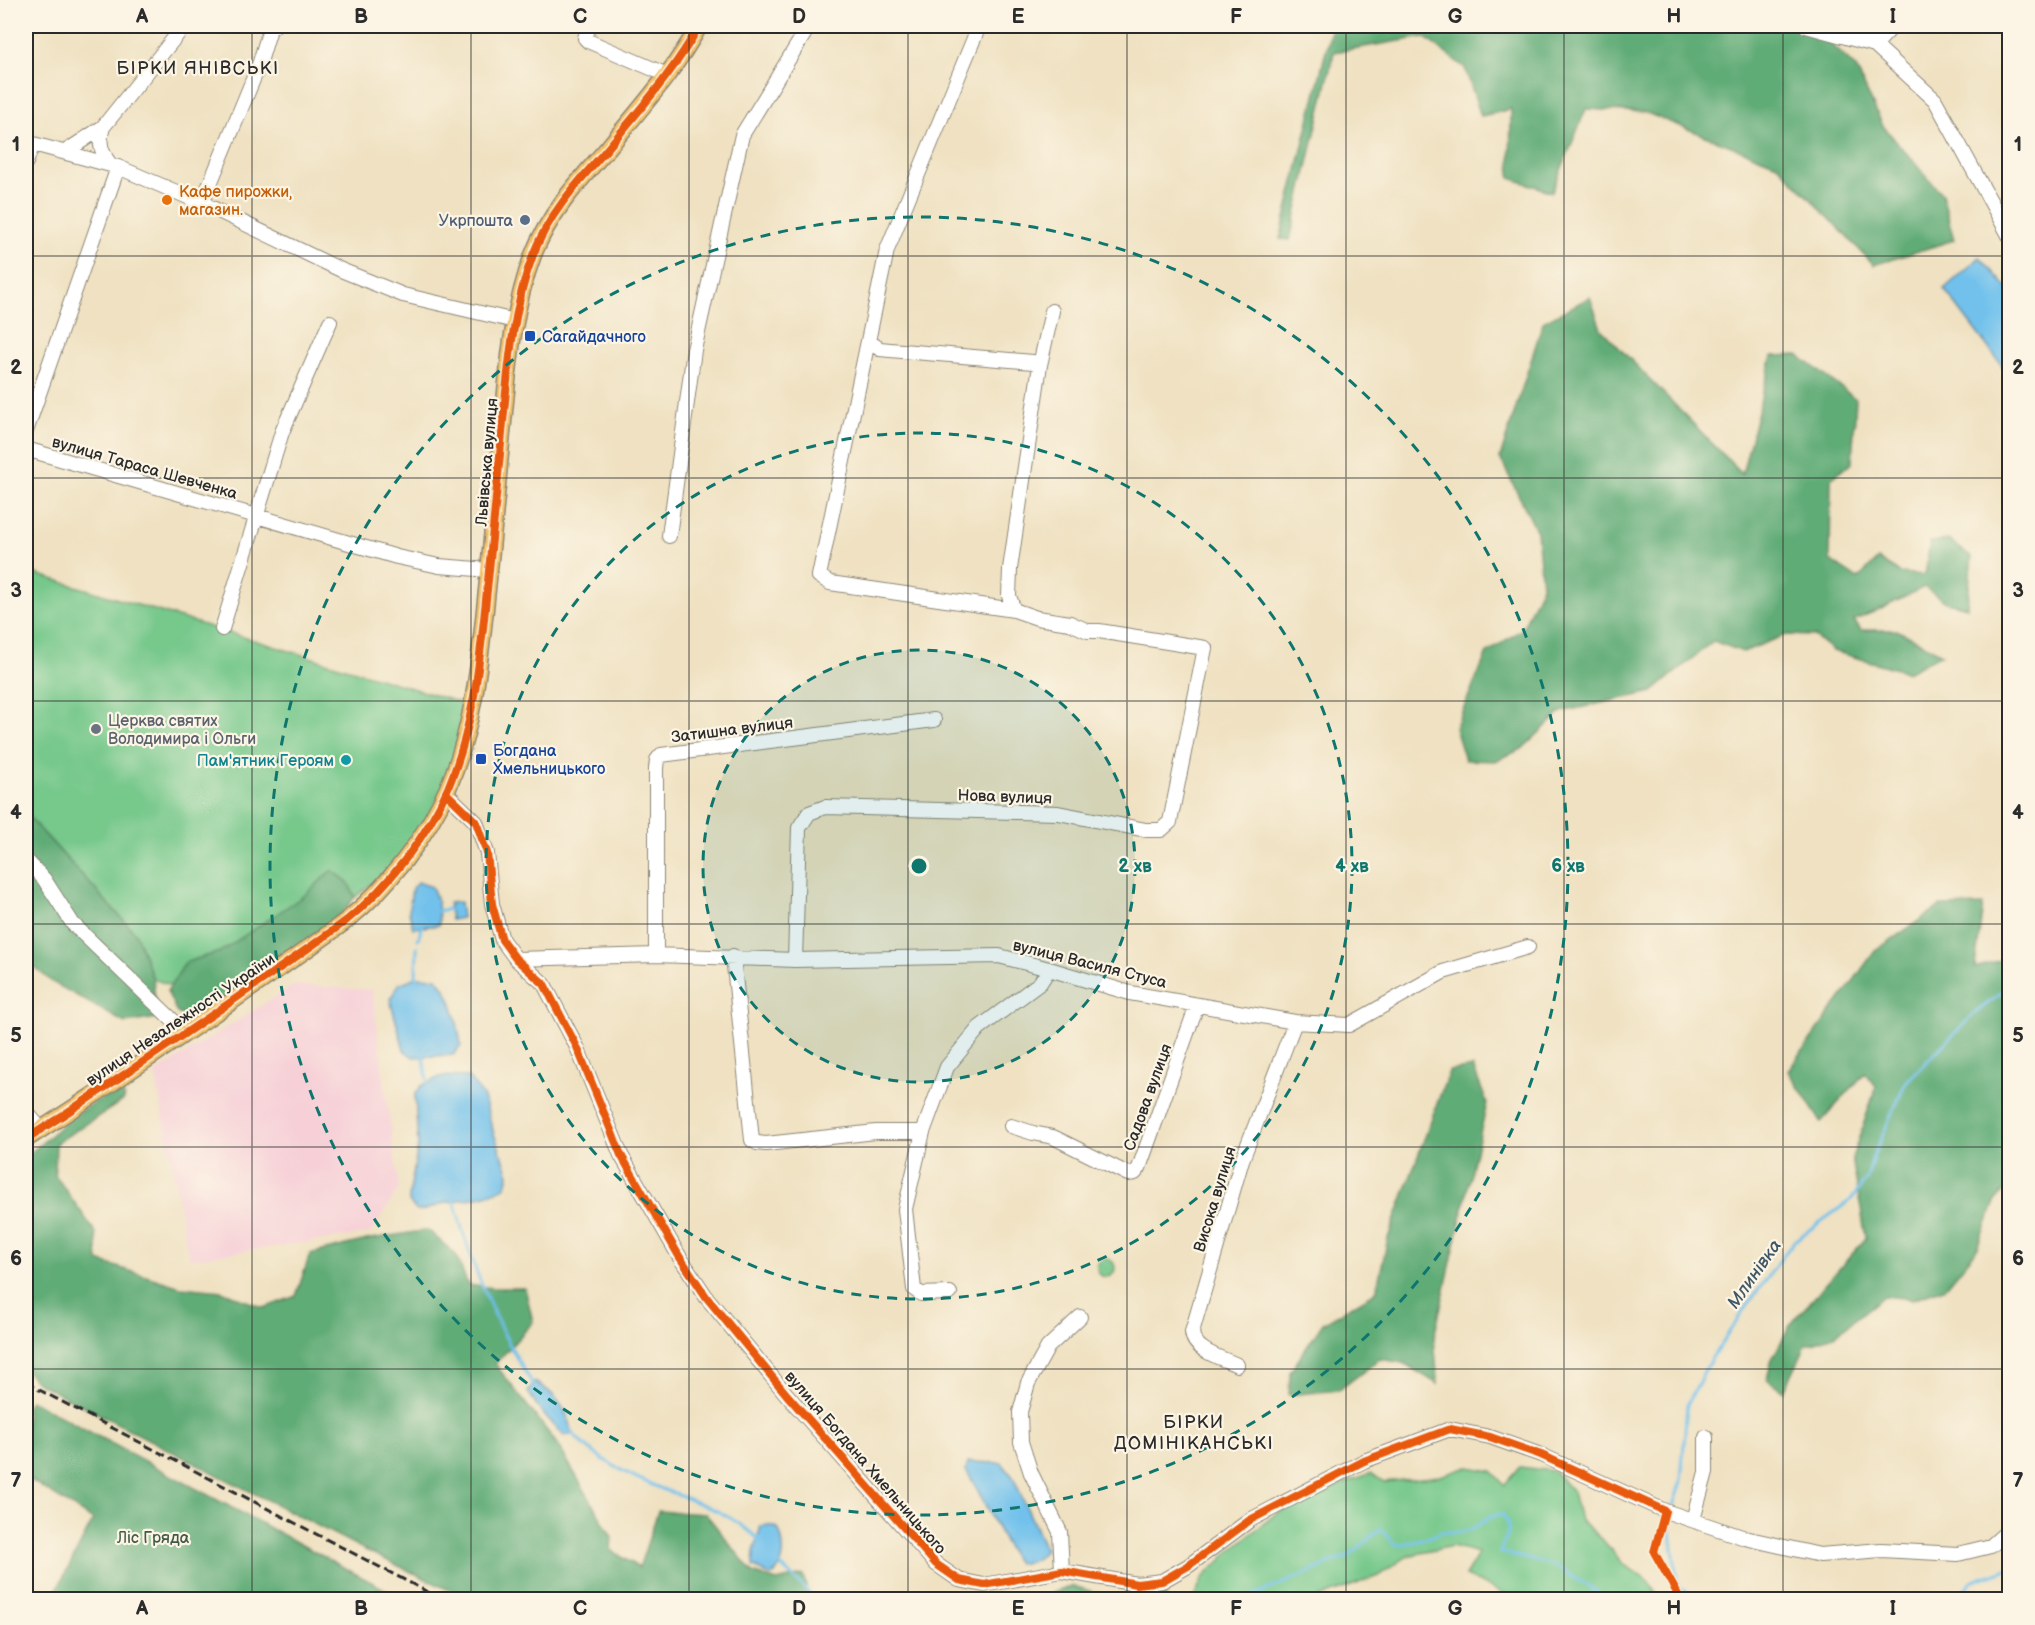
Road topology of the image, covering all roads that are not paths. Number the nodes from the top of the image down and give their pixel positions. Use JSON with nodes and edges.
{"nodes":[{"id":1,"x":184,"y":26,"type":"edge"},
{"id":2,"x":274,"y":26,"type":"edge"},
{"id":3,"x":589,"y":26,"type":"edge"},
{"id":4,"x":699,"y":26,"type":"edge"},
{"id":5,"x":809,"y":26,"type":"edge"},
{"id":6,"x":979,"y":26,"type":"edge"},
{"id":7,"x":1806,"y":26,"type":"edge"},
{"id":8,"x":1893,"y":26,"type":"edge"},
{"id":9,"x":1875,"y":45,"type":"junction"},
{"id":10,"x":667,"y":75,"type":"junction"},
{"id":11,"x":103,"y":127,"type":"junction"},
{"id":12,"x":29,"y":143,"type":"edge"},
{"id":13,"x":64,"y":152,"type":"junction"},
{"id":14,"x":26,"y":162,"type":"edge"},
{"id":15,"x":114,"y":165,"type":"junction"},
{"id":16,"x":202,"y":203,"type":"junction"},
{"id":17,"x":2010,"y":237,"type":"edge"},
{"id":18,"x":1052,"y":310,"type":"dead end"},
{"id":19,"x":515,"y":321,"type":"junction"},
{"id":20,"x":330,"y":322,"type":"dead end"},
{"id":21,"x":868,"y":341,"type":"junction"},
{"id":22,"x":1040,"y":365,"type":"junction"},
{"id":23,"x":26,"y":431,"type":"edge"},
{"id":24,"x":26,"y":449,"type":"edge"},
{"id":25,"x":256,"y":517,"type":"junction"},
{"id":26,"x":669,"y":536,"type":"dead end"},
{"id":27,"x":489,"y":570,"type":"junction"},
{"id":28,"x":1014,"y":610,"type":"junction"},
{"id":29,"x":222,"y":629,"type":"dead end"},
{"id":30,"x":934,"y":720,"type":"dead end"},
{"id":31,"x":446,"y":793,"type":"junction"},
{"id":32,"x":26,"y":860,"type":"edge"},
{"id":33,"x":348,"y":918,"type":"joint"},
{"id":34,"x":1528,"y":947,"type":"dead end"},
{"id":35,"x":656,"y":955,"type":"junction"},
{"id":36,"x":733,"y":956,"type":"junction"},
{"id":37,"x":516,"y":959,"type":"junction"},
{"id":38,"x":795,"y":960,"type":"junction"},
{"id":39,"x":1049,"y":969,"type":"junction"},
{"id":40,"x":1197,"y":1005,"type":"junction"},
{"id":41,"x":1295,"y":1022,"type":"junction"},
{"id":42,"x":186,"y":1033,"type":"junction"},
{"id":43,"x":26,"y":1113,"type":"edge"},
{"id":44,"x":1011,"y":1126,"type":"dead end"},
{"id":45,"x":41,"y":1129,"type":"junction"},
{"id":46,"x":923,"y":1132,"type":"junction"},
{"id":47,"x":26,"y":1139,"type":"edge"},
{"id":48,"x":950,"y":1293,"type":"dead end"},
{"id":49,"x":1080,"y":1317,"type":"dead end"},
{"id":50,"x":1237,"y":1365,"type":"dead end"},
{"id":51,"x":1706,"y":1437,"type":"dead end"},
{"id":52,"x":1693,"y":1520,"type":"junction"},
{"id":53,"x":2010,"y":1529,"type":"edge"},
{"id":54,"x":1062,"y":1571,"type":"junction"}],
"edges":[{"from":1,"to":11,"type":"street"},
{"from":2,"to":16,"type":"street"},
{"from":3,"to":10,"type":"street"},
{"from":4,"to":10,"type":"main road","name":"Львівська вулиця"},
{"from":5,"to":26,"type":"street"},
{"from":6,"to":21,"type":"street"},
{"from":7,"to":9,"type":"street"},
{"from":8,"to":9,"type":"street"},
{"from":9,"to":17,"type":"street"},
{"from":10,"to":19,"type":"main road","name":"Львівська вулиця"},
{"from":11,"to":13,"type":"street"},
{"from":11,"to":15,"type":"street"},
{"from":12,"to":13,"type":"street"},
{"from":12,"to":14,"type":"street"},
{"from":13,"to":15,"type":"street"},
{"from":15,"to":16,"type":"street"},
{"from":15,"to":23,"type":"street"},
{"from":16,"to":19,"type":"street"},
{"from":18,"to":22,"type":"street"},
{"from":19,"to":27,"type":"main road","name":"Львівська вулиця"},
{"from":20,"to":25,"type":"street","name":"вулиця Тараса Шевченка"},
{"from":21,"to":22,"type":"street"},
{"from":21,"to":28,"type":"street"},
{"from":22,"to":28,"type":"street"},
{"from":24,"to":25,"type":"street","name":"вулиця Тараса Шевченка"},
{"from":25,"to":27,"type":"street","name":"вулиця Тараса Шевченка"},
{"from":25,"to":29,"type":"street","name":"вулиця Тараса Шевченка"},
{"from":27,"to":31,"type":"main road","name":"Львівська вулиця"},
{"from":28,"to":38,"type":"street","name":"Нова вулиця"},
{"from":30,"to":35,"type":"street","name":"Затишна вулиця"},
{"from":31,"to":33,"type":"main road","name":"Львівська вулиця"},
{"from":31,"to":37,"type":"street","name":"вулиця Богдана Хмельницького"},
{"from":32,"to":42,"type":"street"},
{"from":33,"to":42,"type":"main road","name":"вулиця Незалежності України"},
{"from":34,"to":41,"type":"street","name":"вулиця Василя Стуса"},
{"from":35,"to":36,"type":"street","name":"вулиця Василя Стуса"},
{"from":35,"to":37,"type":"street","name":"вулиця Василя Стуса"},
{"from":36,"to":38,"type":"street","name":"вулиця Василя Стуса"},
{"from":36,"to":46,"type":"street"},
{"from":37,"to":54,"type":"street","name":"вулиця Богдана Хмельницького"},
{"from":38,"to":39,"type":"street","name":"вулиця Василя Стуса"},
{"from":39,"to":40,"type":"street","name":"вулиця Василя Стуса"},
{"from":39,"to":46,"type":"street"},
{"from":40,"to":41,"type":"street","name":"вулиця Василя Стуса"},
{"from":40,"to":44,"type":"street","name":"Садова вулиця"},
{"from":41,"to":50,"type":"street","name":"Висока вулиця"},
{"from":42,"to":45,"type":"main road","name":"вулиця Незалежності України"},
{"from":43,"to":45,"type":"street"},
{"from":45,"to":47,"type":"main road","name":"вулиця Незалежності України"},
{"from":46,"to":48,"type":"street"},
{"from":49,"to":54,"type":"street"},
{"from":51,"to":52,"type":"street"},
{"from":52,"to":53,"type":"street","name":"вулиця Богдана Хмельницького"},
{"from":52,"to":54,"type":"street","name":"вулиця Богдана Хмельницького"}]}
